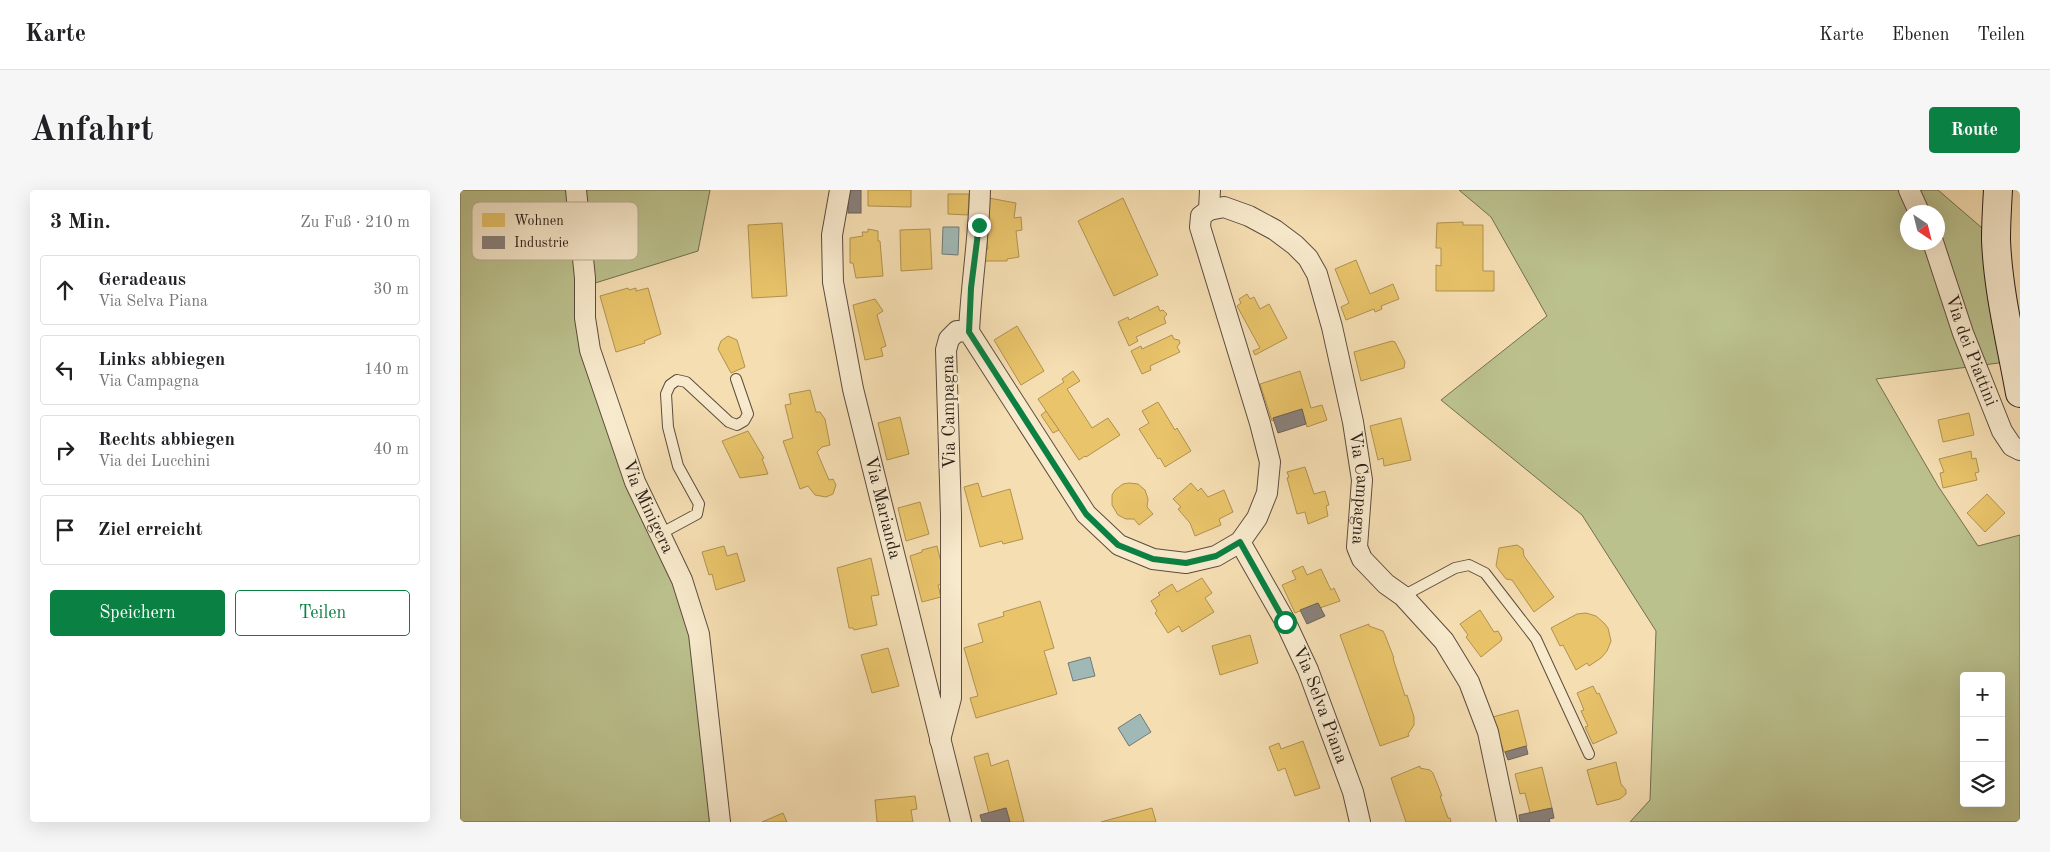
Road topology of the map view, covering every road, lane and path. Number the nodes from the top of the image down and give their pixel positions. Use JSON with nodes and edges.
{"nodes":[{"id":1,"x":840,"y":190,"type":"edge"},
{"id":2,"x":980,"y":190,"type":"edge"},
{"id":3,"x":1210,"y":190,"type":"edge"},
{"id":4,"x":1909,"y":190,"type":"edge"},
{"id":5,"x":1998,"y":190,"type":"edge"},
{"id":6,"x":1916,"y":205,"type":"edge"},
{"id":7,"x":1209,"y":210,"type":"junction"},
{"id":8,"x":1936,"y":250,"type":"edge"},
{"id":9,"x":583,"y":260,"type":"edge"},
{"id":10,"x":969,"y":332,"type":"junction"},
{"id":11,"x":736,"y":379,"type":"dead end"},
{"id":12,"x":2020,"y":393,"type":"edge"},
{"id":13,"x":2020,"y":450,"type":"edge"},
{"id":14,"x":660,"y":534,"type":"junction"},
{"id":15,"x":1240,"y":542,"type":"junction"},
{"id":16,"x":1402,"y":596,"type":"junction"},
{"id":17,"x":940,"y":740,"type":"junction"},
{"id":18,"x":1589,"y":754,"type":"dead end"},
{"id":19,"x":720,"y":822,"type":"edge"},
{"id":20,"x":961,"y":822,"type":"edge"},
{"id":21,"x":1360,"y":822,"type":"edge"},
{"id":22,"x":1506,"y":822,"type":"edge"}],
"edges":[{"from":1,"to":17,"type":"street","name":"Via Marianda"},
{"from":2,"to":10,"type":"street"},
{"from":3,"to":7,"type":"street","name":"Via Campagna"},
{"from":4,"to":6,"type":"street"},
{"from":5,"to":12,"type":"main road"},
{"from":7,"to":15,"type":"street","name":"Via Campagna"},
{"from":7,"to":16,"type":"street","name":"Via Campagna"},
{"from":8,"to":13,"type":"street","name":"Via dei Piattini"},
{"from":9,"to":14,"type":"street","name":"Via Minigera"},
{"from":10,"to":15,"type":"street","name":"Via Campagna"},
{"from":10,"to":17,"type":"street","name":"Via Campagna"},
{"from":11,"to":14,"type":"lane"},
{"from":14,"to":19,"type":"street","name":"Via Minigera"},
{"from":15,"to":21,"type":"street","name":"Via Selva Piana"},
{"from":16,"to":18,"type":"lane"},
{"from":16,"to":22,"type":"street","name":"Via Campagna"},
{"from":17,"to":20,"type":"street","name":"Via Marianda"}]}
